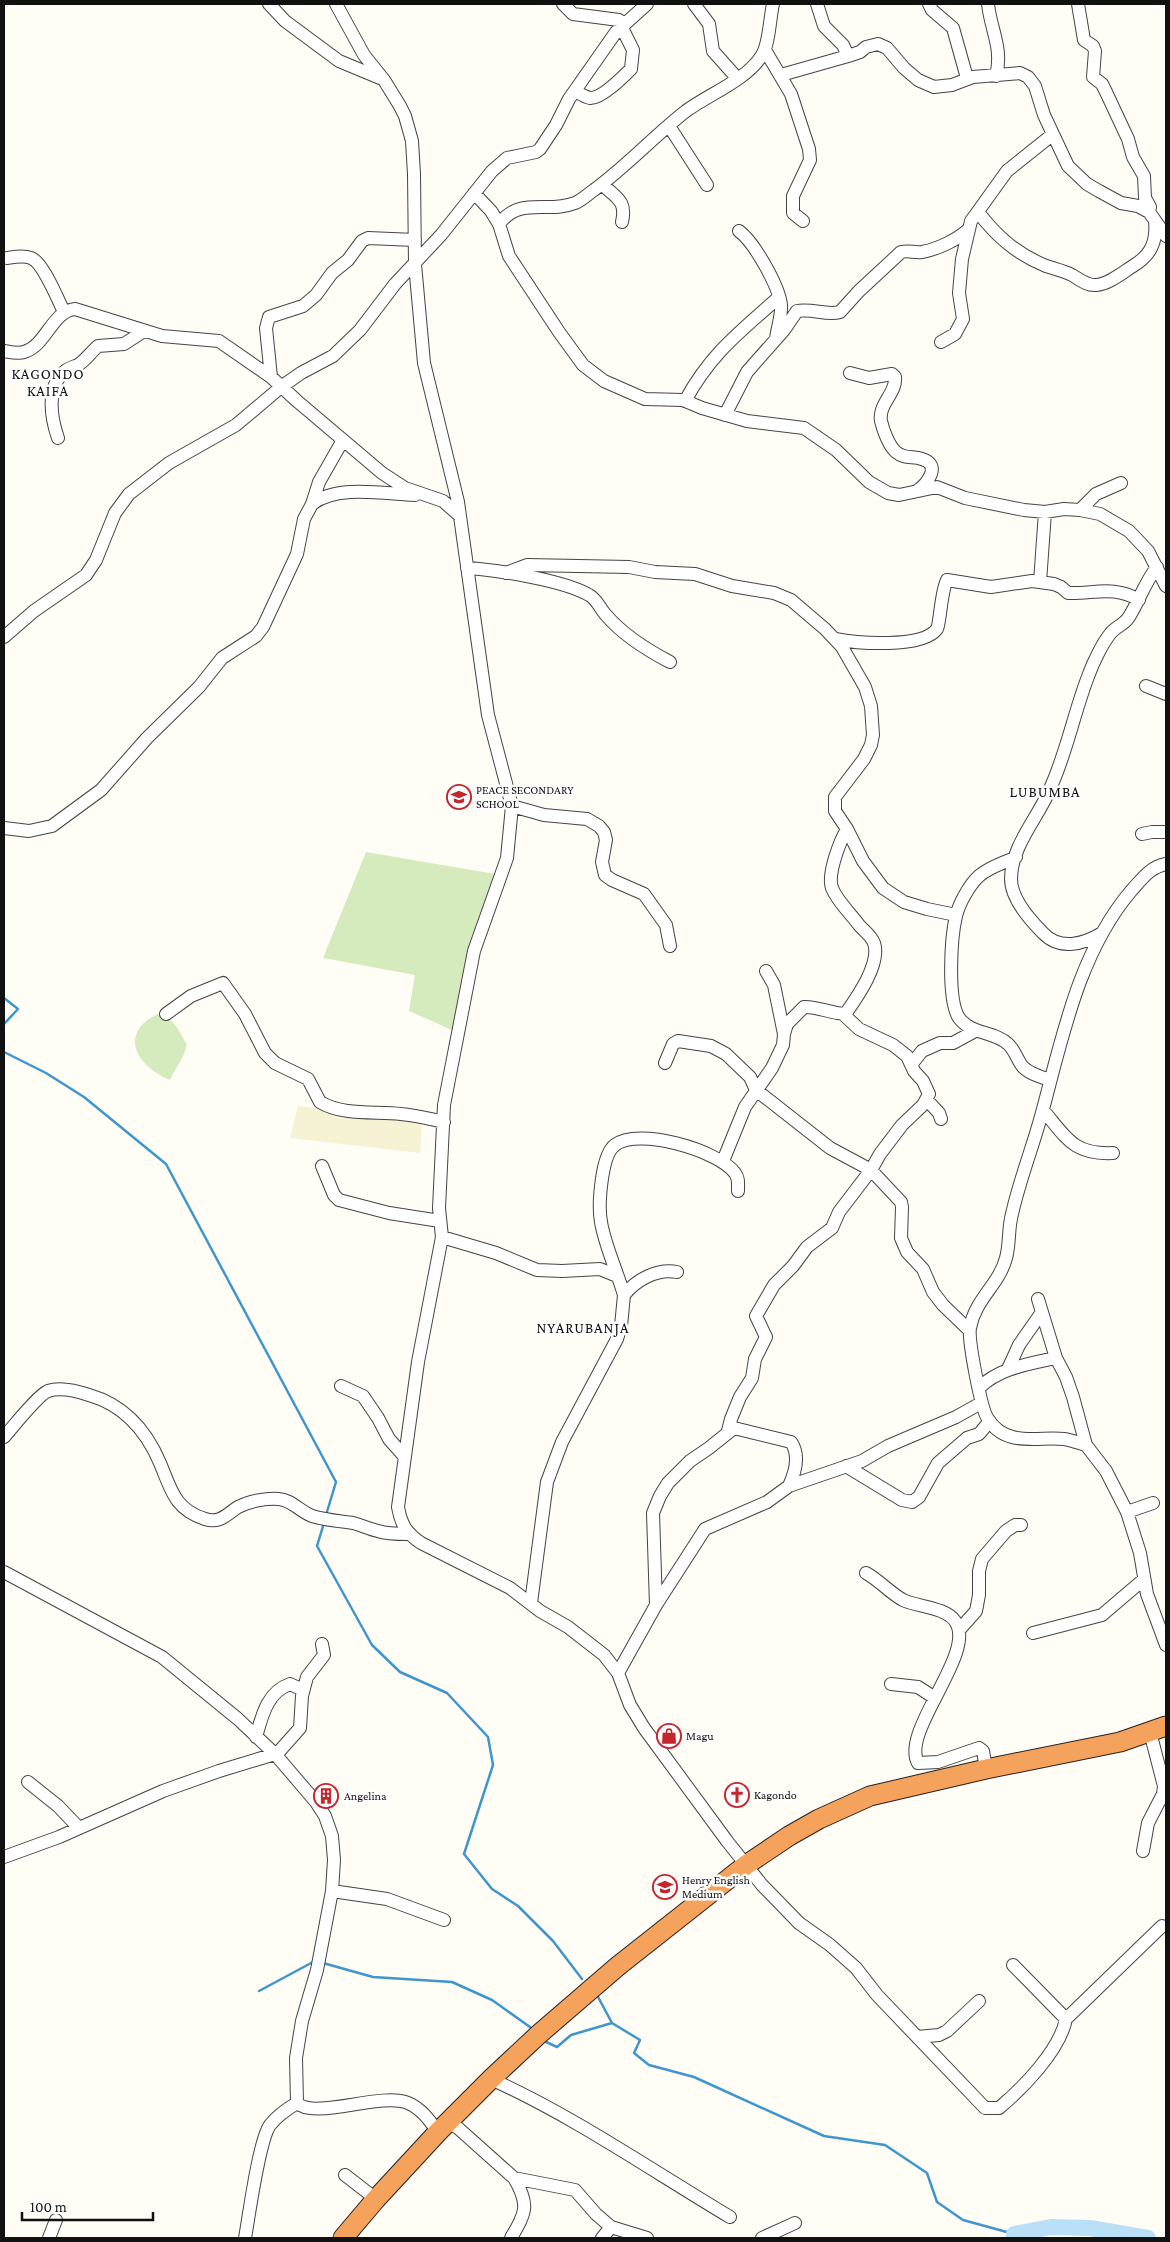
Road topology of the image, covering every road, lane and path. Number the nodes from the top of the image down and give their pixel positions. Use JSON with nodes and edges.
{"nodes":[{"id":1,"x":269,"y":4,"type":"edge"},
{"id":2,"x":336,"y":4,"type":"edge"},
{"id":3,"x":562,"y":4,"type":"edge"},
{"id":4,"x":647,"y":4,"type":"edge"},
{"id":5,"x":694,"y":4,"type":"edge"},
{"id":6,"x":773,"y":4,"type":"edge"},
{"id":7,"x":818,"y":4,"type":"edge"},
{"id":8,"x":929,"y":4,"type":"edge"},
{"id":9,"x":988,"y":4,"type":"edge"},
{"id":10,"x":1078,"y":4,"type":"edge"},
{"id":11,"x":622,"y":24,"type":"junction"},
{"id":12,"x":765,"y":50,"type":"junction"},
{"id":13,"x":848,"y":56,"type":"junction"},
{"id":14,"x":754,"y":64,"type":"junction"},
{"id":15,"x":778,"y":72,"type":"junction"},
{"id":16,"x":996,"y":76,"type":"junction"},
{"id":17,"x":737,"y":78,"type":"junction"},
{"id":18,"x":967,"y":78,"type":"junction"},
{"id":19,"x":384,"y":80,"type":"junction"},
{"id":20,"x":575,"y":91,"type":"junction"},
{"id":21,"x":669,"y":126,"type":"junction"},
{"id":22,"x":1052,"y":135,"type":"junction"},
{"id":23,"x":602,"y":184,"type":"junction"},
{"id":24,"x":707,"y":185,"type":"dead end"},
{"id":25,"x":474,"y":193,"type":"junction"},
{"id":26,"x":978,"y":212,"type":"junction"},
{"id":27,"x":1152,"y":217,"type":"junction"},
{"id":28,"x":803,"y":221,"type":"dead end"},
{"id":29,"x":622,"y":222,"type":"dead end"},
{"id":30,"x":499,"y":224,"type":"junction"},
{"id":31,"x":969,"y":229,"type":"junction"},
{"id":32,"x":739,"y":231,"type":"dead end"},
{"id":33,"x":1166,"y":236,"type":"edge"},
{"id":34,"x":416,"y":240,"type":"junction"},
{"id":35,"x":7,"y":258,"type":"dead end"},
{"id":36,"x":415,"y":264,"type":"junction"},
{"id":37,"x":779,"y":297,"type":"junction"},
{"id":38,"x":64,"y":312,"type":"junction"},
{"id":39,"x":144,"y":331,"type":"junction"},
{"id":40,"x":776,"y":339,"type":"junction"},
{"id":41,"x":941,"y":342,"type":"dead end"},
{"id":42,"x":4,"y":351,"type":"edge"},
{"id":43,"x":850,"y":374,"type":"dead end"},
{"id":44,"x":271,"y":377,"type":"junction"},
{"id":45,"x":280,"y":387,"type":"junction"},
{"id":46,"x":686,"y":401,"type":"junction"},
{"id":47,"x":725,"y":415,"type":"junction"},
{"id":48,"x":58,"y":438,"type":"dead end"},
{"id":49,"x":343,"y":440,"type":"junction"},
{"id":50,"x":325,"y":471,"type":"junction"},
{"id":51,"x":1122,"y":483,"type":"dead end"},
{"id":52,"x":917,"y":491,"type":"junction"},
{"id":53,"x":336,"y":493,"type":"junction"},
{"id":54,"x":423,"y":496,"type":"junction"},
{"id":55,"x":312,"y":504,"type":"junction"},
{"id":56,"x":1080,"y":510,"type":"junction"},
{"id":57,"x":1045,"y":512,"type":"junction"},
{"id":58,"x":460,"y":516,"type":"junction"},
{"id":59,"x":1157,"y":567,"type":"junction"},
{"id":60,"x":466,"y":568,"type":"junction"},
{"id":61,"x":506,"y":572,"type":"junction"},
{"id":62,"x":1040,"y":582,"type":"junction"},
{"id":63,"x":1166,"y":586,"type":"edge"},
{"id":64,"x":1138,"y":600,"type":"junction"},
{"id":65,"x":4,"y":637,"type":"edge"},
{"id":66,"x":835,"y":639,"type":"junction"},
{"id":67,"x":670,"y":662,"type":"dead end"},
{"id":68,"x":1146,"y":686,"type":"dead end"},
{"id":69,"x":1166,"y":694,"type":"edge"},
{"id":70,"x":512,"y":806,"type":"junction"},
{"id":71,"x":4,"y":828,"type":"edge"},
{"id":72,"x":847,"y":828,"type":"junction"},
{"id":73,"x":1166,"y":832,"type":"edge"},
{"id":74,"x":1142,"y":834,"type":"dead end"},
{"id":75,"x":1016,"y":857,"type":"junction"},
{"id":76,"x":1166,"y":864,"type":"edge"},
{"id":77,"x":956,"y":915,"type":"junction"},
{"id":78,"x":1102,"y":933,"type":"junction"},
{"id":79,"x":670,"y":946,"type":"dead end"},
{"id":80,"x":766,"y":971,"type":"dead end"},
{"id":81,"x":166,"y":1014,"type":"dead end"},
{"id":82,"x":844,"y":1014,"type":"junction"},
{"id":83,"x":975,"y":1031,"type":"junction"},
{"id":84,"x":784,"y":1034,"type":"junction"},
{"id":85,"x":665,"y":1063,"type":"dead end"},
{"id":86,"x":911,"y":1065,"type":"junction"},
{"id":87,"x":1050,"y":1080,"type":"junction"},
{"id":88,"x":756,"y":1090,"type":"junction"},
{"id":89,"x":927,"y":1100,"type":"junction"},
{"id":90,"x":1043,"y":1110,"type":"junction"},
{"id":91,"x":941,"y":1119,"type":"dead end"},
{"id":92,"x":444,"y":1122,"type":"junction"},
{"id":93,"x":1113,"y":1154,"type":"dead end"},
{"id":94,"x":723,"y":1161,"type":"junction"},
{"id":95,"x":322,"y":1166,"type":"dead end"},
{"id":96,"x":871,"y":1170,"type":"junction"},
{"id":97,"x":738,"y":1191,"type":"dead end"},
{"id":98,"x":440,"y":1221,"type":"junction"},
{"id":99,"x":442,"y":1237,"type":"junction"},
{"id":100,"x":677,"y":1272,"type":"dead end"},
{"id":101,"x":617,"y":1276,"type":"junction"},
{"id":102,"x":624,"y":1295,"type":"junction"},
{"id":103,"x":1038,"y":1299,"type":"dead end"},
{"id":104,"x":1042,"y":1312,"type":"junction"},
{"id":105,"x":969,"y":1330,"type":"junction"},
{"id":106,"x":1056,"y":1358,"type":"junction"},
{"id":107,"x":1008,"y":1369,"type":"junction"},
{"id":108,"x":341,"y":1386,"type":"dead end"},
{"id":109,"x":979,"y":1388,"type":"junction"},
{"id":110,"x":980,"y":1403,"type":"junction"},
{"id":111,"x":989,"y":1422,"type":"junction"},
{"id":112,"x":728,"y":1431,"type":"junction"},
{"id":113,"x":4,"y":1438,"type":"edge"},
{"id":114,"x":1086,"y":1445,"type":"junction"},
{"id":115,"x":404,"y":1456,"type":"junction"},
{"id":116,"x":846,"y":1466,"type":"junction"},
{"id":117,"x":789,"y":1486,"type":"junction"},
{"id":118,"x":1153,"y":1503,"type":"dead end"},
{"id":119,"x":1127,"y":1512,"type":"junction"},
{"id":120,"x":1021,"y":1525,"type":"dead end"},
{"id":121,"x":408,"y":1534,"type":"junction"},
{"id":122,"x":4,"y":1572,"type":"edge"},
{"id":123,"x":866,"y":1573,"type":"dead end"},
{"id":124,"x":1143,"y":1580,"type":"junction"},
{"id":125,"x":531,"y":1604,"type":"junction"},
{"id":126,"x":656,"y":1605,"type":"junction"},
{"id":127,"x":960,"y":1629,"type":"junction"},
{"id":128,"x":1033,"y":1633,"type":"dead end"},
{"id":129,"x":322,"y":1644,"type":"dead end"},
{"id":130,"x":1166,"y":1645,"type":"edge"},
{"id":131,"x":618,"y":1673,"type":"junction"},
{"id":132,"x":891,"y":1684,"type":"dead end"},
{"id":133,"x":303,"y":1690,"type":"junction"},
{"id":134,"x":934,"y":1698,"type":"junction"},
{"id":135,"x":1158,"y":1729,"type":"edge"},
{"id":136,"x":256,"y":1736,"type":"junction"},
{"id":137,"x":276,"y":1755,"type":"junction"},
{"id":138,"x":986,"y":1769,"type":"junction"},
{"id":139,"x":28,"y":1782,"type":"dead end"},
{"id":140,"x":79,"y":1828,"type":"junction"},
{"id":141,"x":1143,"y":1850,"type":"dead end"},
{"id":142,"x":4,"y":1857,"type":"edge"},
{"id":143,"x":746,"y":1865,"type":"junction"},
{"id":144,"x":332,"y":1891,"type":"junction"},
{"id":145,"x":444,"y":1920,"type":"dead end"},
{"id":146,"x":1162,"y":1926,"type":"dead end"},
{"id":147,"x":1013,"y":1965,"type":"dead end"},
{"id":148,"x":979,"y":2001,"type":"dead end"},
{"id":149,"x":1066,"y":2019,"type":"junction"},
{"id":150,"x":917,"y":2037,"type":"junction"},
{"id":151,"x":491,"y":2079,"type":"junction"},
{"id":152,"x":297,"y":2103,"type":"junction"},
{"id":153,"x":444,"y":2128,"type":"junction"},
{"id":154,"x":345,"y":2175,"type":"dead end"},
{"id":155,"x":514,"y":2178,"type":"junction"},
{"id":156,"x":376,"y":2199,"type":"junction"},
{"id":157,"x":730,"y":2218,"type":"dead end"},
{"id":158,"x":56,"y":2220,"type":"dead end"},
{"id":159,"x":796,"y":2223,"type":"dead end"},
{"id":160,"x":611,"y":2227,"type":"junction"},
{"id":161,"x":49,"y":2238,"type":"edge"},
{"id":162,"x":245,"y":2238,"type":"edge"},
{"id":163,"x":343,"y":2238,"type":"edge"},
{"id":164,"x":511,"y":2238,"type":"edge"},
{"id":165,"x":602,"y":2238,"type":"edge"},
{"id":166,"x":647,"y":2238,"type":"edge"},
{"id":167,"x":762,"y":2238,"type":"edge"}],
"edges":[{"from":1,"to":19,"type":"street"},
{"from":2,"to":19,"type":"street"},
{"from":3,"to":11,"type":"street"},
{"from":4,"to":11,"type":"street"},
{"from":5,"to":17,"type":"street"},
{"from":6,"to":12,"type":"street"},
{"from":7,"to":13,"type":"street"},
{"from":8,"to":18,"type":"street"},
{"from":9,"to":16,"type":"street"},
{"from":10,"to":27,"type":"street"},
{"from":11,"to":20,"type":"street"},
{"from":11,"to":20,"type":"street"},
{"from":12,"to":14,"type":"street"},
{"from":12,"to":15,"type":"street"},
{"from":13,"to":15,"type":"street"},
{"from":13,"to":18,"type":"street"},
{"from":14,"to":15,"type":"street"},
{"from":14,"to":17,"type":"street"},
{"from":15,"to":28,"type":"street"},
{"from":16,"to":18,"type":"street"},
{"from":16,"to":22,"type":"street"},
{"from":17,"to":21,"type":"street"},
{"from":19,"to":34,"type":"street"},
{"from":20,"to":25,"type":"street"},
{"from":21,"to":23,"type":"street"},
{"from":21,"to":24,"type":"street"},
{"from":22,"to":26,"type":"street"},
{"from":22,"to":27,"type":"street"},
{"from":23,"to":29,"type":"street"},
{"from":23,"to":30,"type":"street"},
{"from":25,"to":30,"type":"street"},
{"from":25,"to":36,"type":"street"},
{"from":26,"to":27,"type":"street"},
{"from":26,"to":31,"type":"street"},
{"from":27,"to":33,"type":"street"},
{"from":30,"to":46,"type":"street"},
{"from":31,"to":40,"type":"street"},
{"from":31,"to":41,"type":"street"},
{"from":32,"to":37,"type":"street"},
{"from":34,"to":36,"type":"street"},
{"from":34,"to":44,"type":"street"},
{"from":35,"to":38,"type":"street"},
{"from":36,"to":45,"type":"street"},
{"from":36,"to":58,"type":"street"},
{"from":37,"to":40,"type":"street"},
{"from":37,"to":46,"type":"street"},
{"from":38,"to":39,"type":"street"},
{"from":38,"to":42,"type":"street"},
{"from":39,"to":44,"type":"street"},
{"from":39,"to":48,"type":"street"},
{"from":40,"to":47,"type":"street"},
{"from":43,"to":52,"type":"street"},
{"from":44,"to":45,"type":"street"},
{"from":45,"to":49,"type":"street"},
{"from":45,"to":65,"type":"street"},
{"from":46,"to":47,"type":"street"},
{"from":47,"to":52,"type":"street"},
{"from":49,"to":50,"type":"street"},
{"from":49,"to":54,"type":"street"},
{"from":50,"to":53,"type":"street"},
{"from":50,"to":55,"type":"street"},
{"from":51,"to":56,"type":"street"},
{"from":52,"to":57,"type":"street"},
{"from":53,"to":54,"type":"street"},
{"from":53,"to":55,"type":"street"},
{"from":54,"to":58,"type":"street"},
{"from":55,"to":71,"type":"street"},
{"from":56,"to":57,"type":"street"},
{"from":56,"to":59,"type":"street"},
{"from":57,"to":62,"type":"street"},
{"from":58,"to":60,"type":"street"},
{"from":59,"to":63,"type":"street"},
{"from":59,"to":64,"type":"street"},
{"from":60,"to":61,"type":"street"},
{"from":60,"to":70,"type":"street"},
{"from":61,"to":66,"type":"street"},
{"from":61,"to":67,"type":"street"},
{"from":62,"to":64,"type":"street"},
{"from":62,"to":66,"type":"street"},
{"from":64,"to":75,"type":"street"},
{"from":66,"to":72,"type":"street"},
{"from":68,"to":69,"type":"street"},
{"from":70,"to":79,"type":"street"},
{"from":70,"to":92,"type":"street"},
{"from":72,"to":77,"type":"street"},
{"from":72,"to":82,"type":"street"},
{"from":73,"to":74,"type":"street"},
{"from":75,"to":77,"type":"street"},
{"from":75,"to":78,"type":"street"},
{"from":76,"to":78,"type":"street"},
{"from":77,"to":83,"type":"street"},
{"from":78,"to":87,"type":"street"},
{"from":80,"to":84,"type":"street"},
{"from":81,"to":92,"type":"street"},
{"from":82,"to":84,"type":"street"},
{"from":82,"to":86,"type":"street"},
{"from":83,"to":86,"type":"street"},
{"from":83,"to":87,"type":"street"},
{"from":84,"to":88,"type":"street"},
{"from":85,"to":88,"type":"street"},
{"from":86,"to":89,"type":"street"},
{"from":87,"to":90,"type":"street"},
{"from":88,"to":94,"type":"street"},
{"from":88,"to":96,"type":"street"},
{"from":89,"to":91,"type":"street"},
{"from":89,"to":96,"type":"street"},
{"from":90,"to":93,"type":"street"},
{"from":90,"to":105,"type":"street"},
{"from":92,"to":98,"type":"street"},
{"from":94,"to":97,"type":"street"},
{"from":94,"to":101,"type":"street"},
{"from":95,"to":98,"type":"street"},
{"from":96,"to":105,"type":"street"},
{"from":96,"to":112,"type":"street"},
{"from":98,"to":99,"type":"street"},
{"from":99,"to":101,"type":"street"},
{"from":99,"to":115,"type":"street"},
{"from":100,"to":102,"type":"street"},
{"from":101,"to":102,"type":"street"},
{"from":102,"to":125,"type":"street"},
{"from":103,"to":104,"type":"street"},
{"from":104,"to":106,"type":"street"},
{"from":104,"to":107,"type":"street"},
{"from":105,"to":109,"type":"street"},
{"from":106,"to":107,"type":"street"},
{"from":106,"to":114,"type":"street"},
{"from":107,"to":109,"type":"street"},
{"from":108,"to":115,"type":"street"},
{"from":109,"to":110,"type":"street"},
{"from":110,"to":111,"type":"street"},
{"from":110,"to":116,"type":"street"},
{"from":111,"to":114,"type":"street"},
{"from":111,"to":116,"type":"street"},
{"from":112,"to":117,"type":"street"},
{"from":112,"to":126,"type":"street"},
{"from":113,"to":121,"type":"street"},
{"from":114,"to":119,"type":"street"},
{"from":115,"to":121,"type":"street"},
{"from":116,"to":117,"type":"street"},
{"from":117,"to":126,"type":"street"},
{"from":118,"to":119,"type":"street"},
{"from":119,"to":124,"type":"street"},
{"from":120,"to":127,"type":"street"},
{"from":121,"to":125,"type":"street"},
{"from":122,"to":136,"type":"street"},
{"from":123,"to":127,"type":"street"},
{"from":124,"to":128,"type":"street"},
{"from":124,"to":130,"type":"street"},
{"from":125,"to":131,"type":"street"},
{"from":126,"to":131,"type":"street"},
{"from":127,"to":134,"type":"street"},
{"from":129,"to":133,"type":"street"},
{"from":131,"to":143,"type":"street"},
{"from":132,"to":134,"type":"street"},
{"from":133,"to":136,"type":"street"},
{"from":133,"to":137,"type":"street"},
{"from":134,"to":138,"type":"street"},
{"from":135,"to":138,"type":"highway"},
{"from":135,"to":141,"type":"street"},
{"from":136,"to":137,"type":"street"},
{"from":137,"to":140,"type":"street"},
{"from":137,"to":144,"type":"street"},
{"from":138,"to":143,"type":"highway"},
{"from":139,"to":140,"type":"street"},
{"from":140,"to":142,"type":"street"},
{"from":143,"to":150,"type":"street"},
{"from":143,"to":151,"type":"highway"},
{"from":144,"to":145,"type":"street"},
{"from":144,"to":152,"type":"street"},
{"from":146,"to":149,"type":"street"},
{"from":147,"to":149,"type":"street"},
{"from":148,"to":150,"type":"street"},
{"from":149,"to":150,"type":"street"},
{"from":151,"to":153,"type":"highway"},
{"from":151,"to":157,"type":"street"},
{"from":152,"to":153,"type":"street"},
{"from":152,"to":162,"type":"street"},
{"from":153,"to":155,"type":"street"},
{"from":153,"to":156,"type":"highway"},
{"from":154,"to":156,"type":"street"},
{"from":155,"to":160,"type":"street"},
{"from":155,"to":164,"type":"street"},
{"from":156,"to":163,"type":"highway"},
{"from":158,"to":161,"type":"street"},
{"from":159,"to":167,"type":"street"},
{"from":160,"to":165,"type":"street"},
{"from":160,"to":166,"type":"street"}]}
